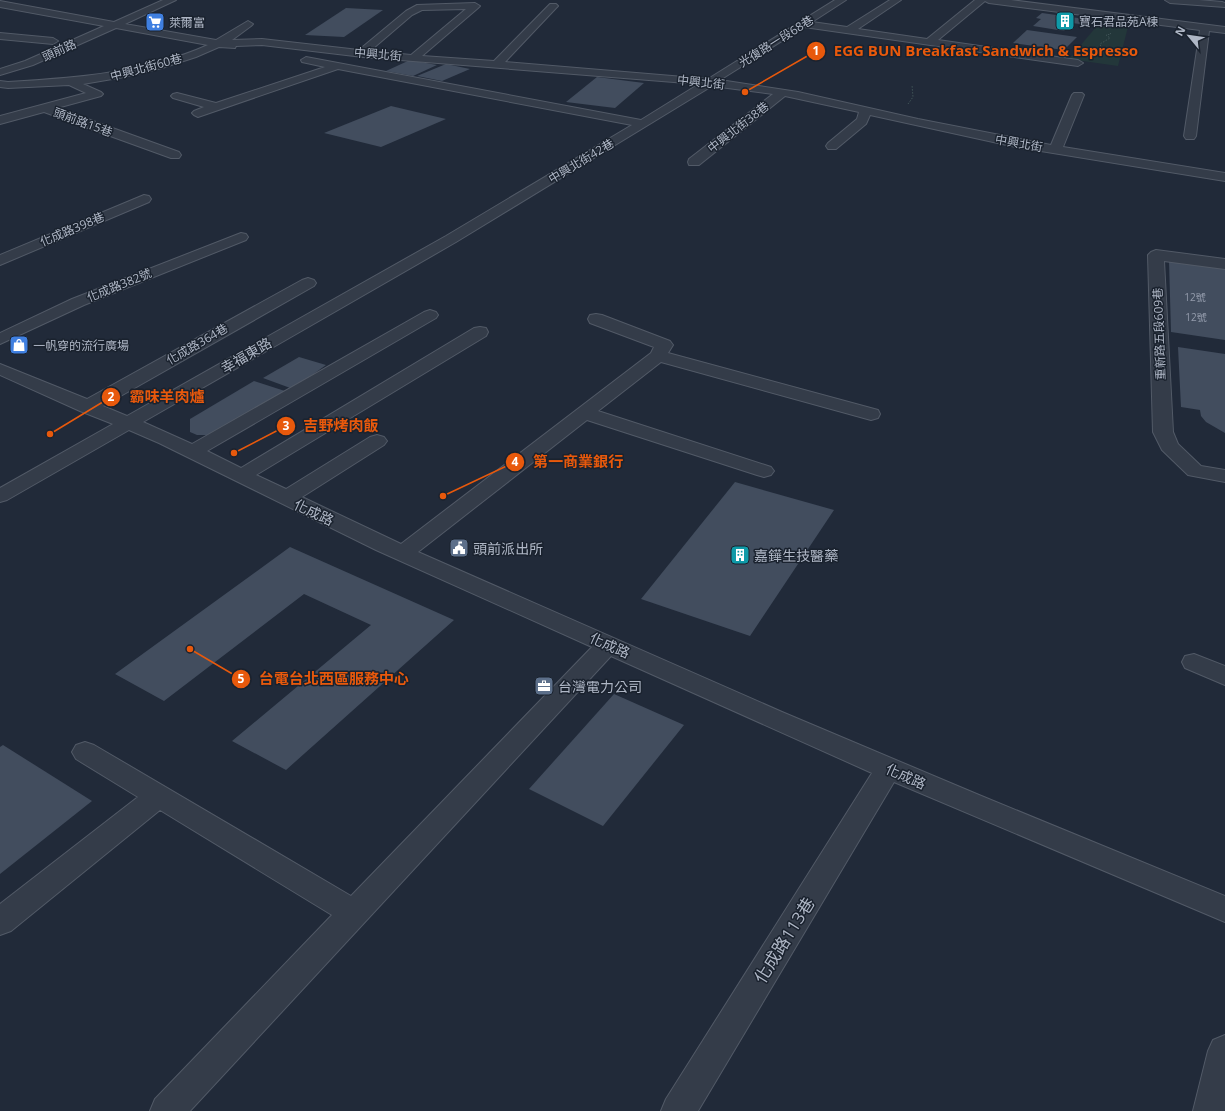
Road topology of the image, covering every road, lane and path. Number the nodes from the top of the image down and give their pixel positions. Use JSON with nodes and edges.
{"nodes":[{"id":1,"x":171,"y":0,"type":"edge"},
{"id":2,"x":841,"y":0,"type":"edge"},
{"id":3,"x":896,"y":0,"type":"edge"},
{"id":4,"x":982,"y":0,"type":"edge"},
{"id":5,"x":989,"y":0,"type":"edge"},
{"id":6,"x":1170,"y":0,"type":"edge"},
{"id":7,"x":0,"y":4,"type":"edge"},
{"id":8,"x":553,"y":6,"type":"dead end"},
{"id":9,"x":1222,"y":9,"type":"edge"},
{"id":10,"x":114,"y":20,"type":"junction"},
{"id":11,"x":98,"y":21,"type":"junction"},
{"id":12,"x":248,"y":24,"type":"dead end"},
{"id":13,"x":803,"y":24,"type":"junction"},
{"id":14,"x":1205,"y":27,"type":"junction"},
{"id":15,"x":79,"y":30,"type":"dead end"},
{"id":16,"x":849,"y":30,"type":"junction"},
{"id":17,"x":1225,"y":30,"type":"edge"},
{"id":18,"x":1108,"y":32,"type":"dead end"},
{"id":19,"x":0,"y":36,"type":"edge"},
{"id":20,"x":929,"y":42,"type":"junction"},
{"id":21,"x":218,"y":44,"type":"junction"},
{"id":22,"x":33,"y":49,"type":"dead end"},
{"id":23,"x":363,"y":54,"type":"junction"},
{"id":24,"x":278,"y":55,"type":"dead end"},
{"id":25,"x":13,"y":57,"type":"dead end"},
{"id":26,"x":293,"y":58,"type":"dead end"},
{"id":27,"x":413,"y":58,"type":"junction"},
{"id":28,"x":0,"y":63,"type":"edge"},
{"id":29,"x":1078,"y":63,"type":"joint"},
{"id":30,"x":496,"y":65,"type":"junction"},
{"id":31,"x":338,"y":66,"type":"junction"},
{"id":32,"x":0,"y":72,"type":"edge"},
{"id":33,"x":71,"y":82,"type":"junction"},
{"id":34,"x":710,"y":82,"type":"junction"},
{"id":35,"x":0,"y":84,"type":"edge"},
{"id":36,"x":782,"y":93,"type":"junction"},
{"id":37,"x":1078,"y":95,"type":"dead end"},
{"id":38,"x":177,"y":96,"type":"dead end"},
{"id":39,"x":217,"y":107,"type":"junction"},
{"id":40,"x":45,"y":108,"type":"junction"},
{"id":41,"x":866,"y":110,"type":"junction"},
{"id":42,"x":198,"y":113,"type":"dead end"},
{"id":43,"x":0,"y":120,"type":"edge"},
{"id":44,"x":643,"y":124,"type":"junction"},
{"id":45,"x":1190,"y":136,"type":"dead end"},
{"id":46,"x":832,"y":146,"type":"dead end"},
{"id":47,"x":1056,"y":149,"type":"junction"},
{"id":48,"x":175,"y":155,"type":"dead end"},
{"id":49,"x":694,"y":162,"type":"dead end"},
{"id":50,"x":1225,"y":177,"type":"edge"},
{"id":51,"x":144,"y":199,"type":"dead end"},
{"id":52,"x":241,"y":237,"type":"dead end"},
{"id":53,"x":451,"y":239,"type":"joint"},
{"id":54,"x":0,"y":260,"type":"edge"},
{"id":55,"x":1225,"y":264,"type":"edge"},
{"id":56,"x":308,"y":283,"type":"dead end"},
{"id":57,"x":430,"y":316,"type":"dead end"},
{"id":58,"x":596,"y":319,"type":"dead end"},
{"id":59,"x":480,"y":332,"type":"dead end"},
{"id":60,"x":0,"y":339,"type":"edge"},
{"id":61,"x":658,"y":356,"type":"junction"},
{"id":62,"x":0,"y":369,"type":"edge"},
{"id":63,"x":87,"y":406,"type":"junction"},
{"id":64,"x":585,"y":413,"type":"junction"},
{"id":65,"x":871,"y":414,"type":"dead end"},
{"id":66,"x":127,"y":423,"type":"junction"},
{"id":67,"x":378,"y":441,"type":"dead end"},
{"id":68,"x":192,"y":452,"type":"junction"},
{"id":69,"x":764,"y":471,"type":"dead end"},
{"id":70,"x":1195,"y":471,"type":"junction"},
{"id":71,"x":241,"y":476,"type":"junction"},
{"id":72,"x":1225,"y":476,"type":"edge"},
{"id":73,"x":1225,"y":492,"type":"edge"},
{"id":74,"x":0,"y":496,"type":"edge"},
{"id":75,"x":286,"y":498,"type":"junction"},
{"id":76,"x":403,"y":553,"type":"junction"},
{"id":77,"x":608,"y":645,"type":"junction"},
{"id":78,"x":1194,"y":662,"type":"dead end"},
{"id":79,"x":1225,"y":676,"type":"edge"},
{"id":80,"x":85,"y":752,"type":"dead end"},
{"id":81,"x":889,"y":768,"type":"junction"},
{"id":82,"x":158,"y":796,"type":"junction"},
{"id":83,"x":1225,"y":909,"type":"edge"},
{"id":84,"x":354,"y":913,"type":"junction"},
{"id":85,"x":0,"y":922,"type":"edge"},
{"id":86,"x":1225,"y":1051,"type":"edge"},
{"id":87,"x":167,"y":1111,"type":"edge"},
{"id":88,"x":678,"y":1111,"type":"edge"},
{"id":89,"x":1210,"y":1111,"type":"edge"}],
"edges":[{"from":1,"to":10,"type":"street","name":"頭前路"},
{"from":2,"to":13,"type":"street","name":"光復路一段68巷"},
{"from":3,"to":16,"type":"street"},
{"from":4,"to":20,"type":"street"},
{"from":5,"to":14,"type":"street"},
{"from":6,"to":9,"type":"street"},
{"from":7,"to":11,"type":"street","name":"中興北街"},
{"from":8,"to":30,"type":"street"},
{"from":9,"to":17,"type":"street"},
{"from":10,"to":11,"type":"street","name":"中興北街"},
{"from":10,"to":21,"type":"street","name":"中興北街"},
{"from":10,"to":32,"type":"street","name":"頭前路"},
{"from":11,"to":15,"type":"street","name":"頭前路"},
{"from":12,"to":21,"type":"street"},
{"from":13,"to":16,"type":"street"},
{"from":13,"to":34,"type":"street","name":"光復路一段68巷"},
{"from":14,"to":17,"type":"street"},
{"from":14,"to":45,"type":"street"},
{"from":16,"to":20,"type":"street"},
{"from":18,"to":29,"type":"path"},
{"from":19,"to":22,"type":"street","name":"頭前路"},
{"from":20,"to":29,"type":"street"},
{"from":21,"to":23,"type":"street","name":"中興北街"},
{"from":21,"to":24,"type":"street","name":"中興北街"},
{"from":21,"to":33,"type":"street","name":"中興北街60巷"},
{"from":23,"to":27,"type":"street","name":"中興北街"},
{"from":23,"to":27,"type":"street"},
{"from":25,"to":28,"type":"street"},
{"from":26,"to":31,"type":"street","name":"中興北街"},
{"from":27,"to":30,"type":"street","name":"中興北街"},
{"from":30,"to":34,"type":"street","name":"中興北街"},
{"from":31,"to":39,"type":"street"},
{"from":31,"to":44,"type":"street","name":"中興北街"},
{"from":33,"to":35,"type":"street","name":"頭前路15巷"},
{"from":33,"to":40,"type":"street","name":"頭前路15巷"},
{"from":34,"to":36,"type":"street","name":"中興北街"},
{"from":34,"to":44,"type":"street","name":"中興北街42巷"},
{"from":36,"to":41,"type":"street","name":"中興北街"},
{"from":36,"to":49,"type":"street","name":"中興北街38巷"},
{"from":37,"to":47,"type":"street"},
{"from":38,"to":39,"type":"street"},
{"from":39,"to":42,"type":"street"},
{"from":40,"to":43,"type":"street"},
{"from":40,"to":48,"type":"street","name":"頭前路15巷"},
{"from":41,"to":46,"type":"street"},
{"from":41,"to":47,"type":"street","name":"中興北街"},
{"from":44,"to":53,"type":"street","name":"中興北街42巷"},
{"from":47,"to":50,"type":"street","name":"中興北街"},
{"from":51,"to":54,"type":"street","name":"化成路398巷"},
{"from":52,"to":60,"type":"street","name":"化成路382號"},
{"from":53,"to":66,"type":"street","name":"幸福東路"},
{"from":55,"to":70,"type":"street","name":"重新路五段609巷"},
{"from":56,"to":63,"type":"street","name":"化成路364巷"},
{"from":57,"to":68,"type":"street"},
{"from":58,"to":61,"type":"street"},
{"from":59,"to":71,"type":"street"},
{"from":61,"to":64,"type":"street"},
{"from":61,"to":65,"type":"street"},
{"from":62,"to":63,"type":"street","name":"化成路"},
{"from":63,"to":66,"type":"street","name":"化成路"},
{"from":64,"to":69,"type":"street"},
{"from":64,"to":76,"type":"street"},
{"from":66,"to":68,"type":"street","name":"化成路"},
{"from":66,"to":74,"type":"street","name":"幸福東路"},
{"from":67,"to":75,"type":"street"},
{"from":68,"to":71,"type":"street","name":"化成路"},
{"from":70,"to":72,"type":"street"},
{"from":70,"to":73,"type":"street","name":"重新路五段609巷"},
{"from":71,"to":75,"type":"street","name":"化成路"},
{"from":75,"to":76,"type":"street","name":"化成路"},
{"from":76,"to":77,"type":"street","name":"化成路"},
{"from":77,"to":81,"type":"street","name":"化成路"},
{"from":77,"to":84,"type":"street"},
{"from":78,"to":79,"type":"street"},
{"from":80,"to":82,"type":"street"},
{"from":81,"to":83,"type":"street","name":"化成路"},
{"from":81,"to":88,"type":"street","name":"化成路113巷"},
{"from":82,"to":84,"type":"street"},
{"from":82,"to":85,"type":"street"},
{"from":84,"to":87,"type":"street"},
{"from":86,"to":89,"type":"street"}]}
